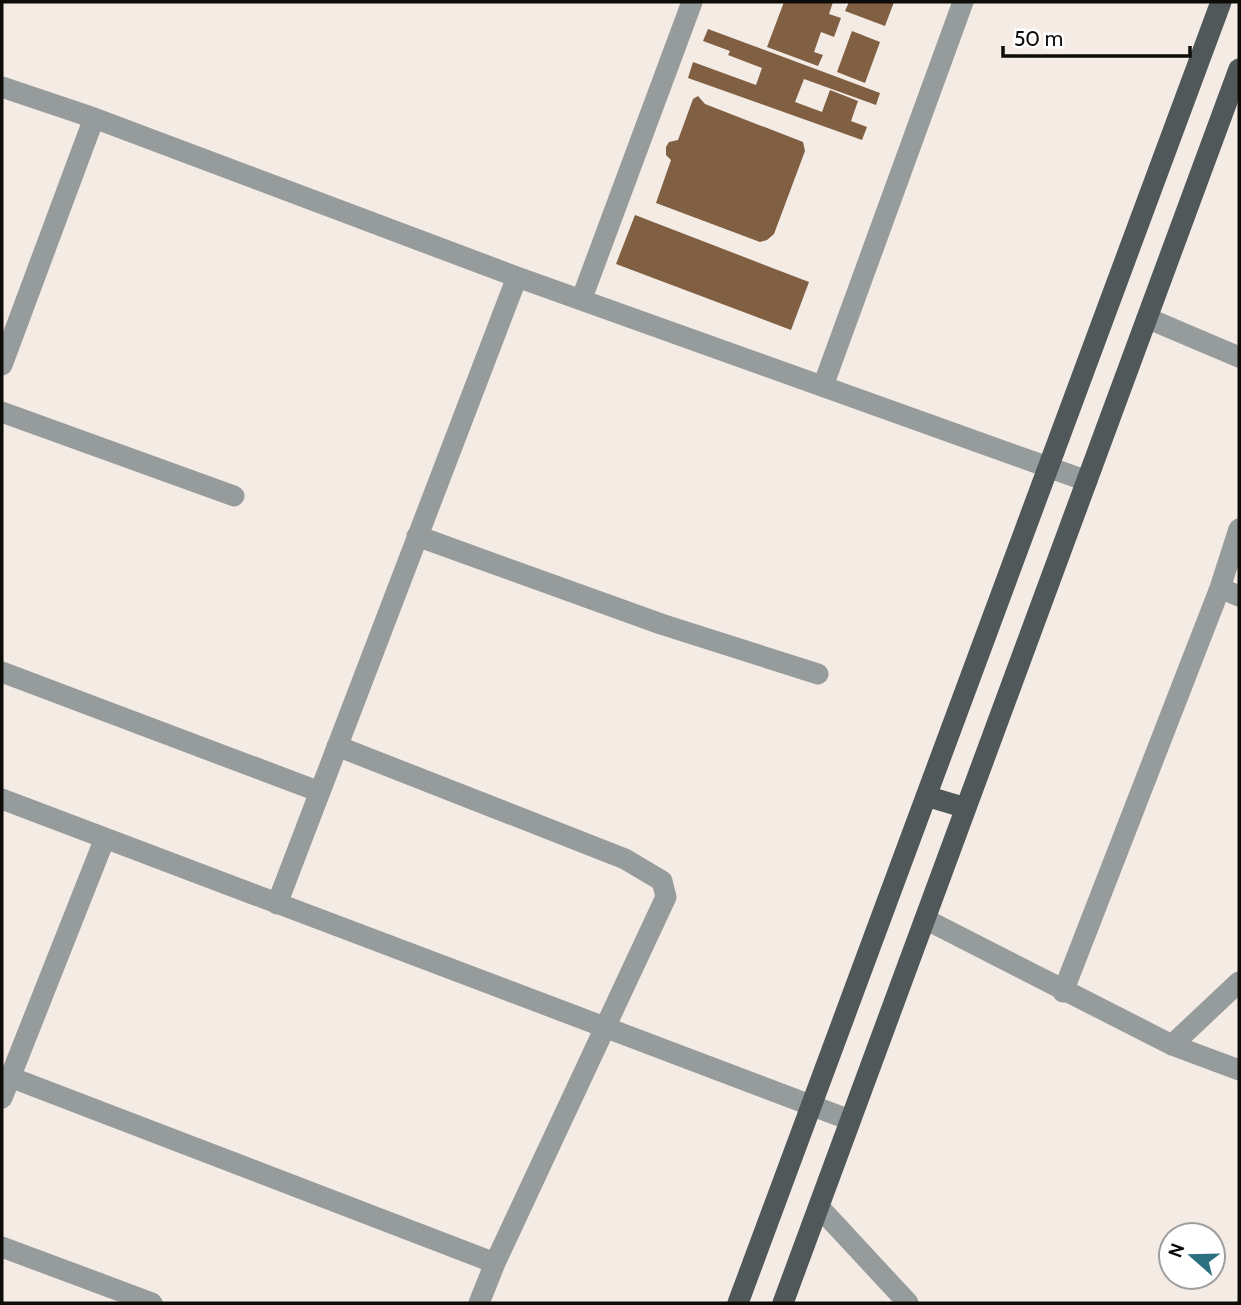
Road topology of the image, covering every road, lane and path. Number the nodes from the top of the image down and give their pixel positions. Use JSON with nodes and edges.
{"nodes":[{"id":1,"x":692,"y":2,"type":"edge"},
{"id":2,"x":964,"y":2,"type":"edge"},
{"id":3,"x":1220,"y":2,"type":"edge"},
{"id":4,"x":1239,"y":69,"type":"edge"},
{"id":5,"x":2,"y":87,"type":"edge"},
{"id":6,"x":94,"y":118,"type":"junction"},
{"id":7,"x":517,"y":277,"type":"junction"},
{"id":8,"x":582,"y":298,"type":"junction"},
{"id":9,"x":1147,"y":317,"type":"junction"},
{"id":10,"x":1239,"y":356,"type":"edge"},
{"id":11,"x":2,"y":365,"type":"edge"},
{"id":12,"x":823,"y":386,"type":"junction"},
{"id":13,"x":2,"y":412,"type":"edge"},
{"id":14,"x":1048,"y":468,"type":"junction"},
{"id":15,"x":1087,"y":481,"type":"junction"},
{"id":16,"x":234,"y":496,"type":"dead end"},
{"id":17,"x":1239,"y":529,"type":"edge"},
{"id":18,"x":417,"y":536,"type":"junction"},
{"id":19,"x":1229,"y":592,"type":"edge"},
{"id":20,"x":2,"y":672,"type":"edge"},
{"id":21,"x":818,"y":674,"type":"dead end"},
{"id":22,"x":337,"y":746,"type":"junction"},
{"id":23,"x":320,"y":792,"type":"junction"},
{"id":24,"x":926,"y":796,"type":"junction"},
{"id":25,"x":2,"y":799,"type":"edge"},
{"id":26,"x":966,"y":808,"type":"junction"},
{"id":27,"x":105,"y":838,"type":"junction"},
{"id":28,"x":276,"y":904,"type":"junction"},
{"id":29,"x":925,"y":919,"type":"junction"},
{"id":30,"x":1239,"y":982,"type":"edge"},
{"id":31,"x":1063,"y":992,"type":"junction"},
{"id":32,"x":603,"y":1028,"type":"junction"},
{"id":33,"x":1172,"y":1045,"type":"junction"},
{"id":34,"x":1239,"y":1070,"type":"edge"},
{"id":35,"x":10,"y":1077,"type":"junction"},
{"id":36,"x":2,"y":1098,"type":"edge"},
{"id":37,"x":810,"y":1107,"type":"junction"},
{"id":38,"x":850,"y":1120,"type":"junction"},
{"id":39,"x":818,"y":1207,"type":"junction"},
{"id":40,"x":2,"y":1247,"type":"edge"},
{"id":41,"x":495,"y":1263,"type":"junction"},
{"id":42,"x":152,"y":1303,"type":"edge"},
{"id":43,"x":480,"y":1303,"type":"edge"},
{"id":44,"x":738,"y":1303,"type":"edge"},
{"id":45,"x":783,"y":1303,"type":"edge"},
{"id":46,"x":908,"y":1303,"type":"edge"}],
"edges":[{"from":1,"to":8,"type":"street"},
{"from":2,"to":12,"type":"street"},
{"from":3,"to":14,"type":"main road"},
{"from":4,"to":9,"type":"main road"},
{"from":5,"to":6,"type":"street"},
{"from":6,"to":7,"type":"street"},
{"from":6,"to":11,"type":"street"},
{"from":7,"to":8,"type":"street"},
{"from":7,"to":18,"type":"street"},
{"from":8,"to":12,"type":"street"},
{"from":9,"to":10,"type":"street"},
{"from":9,"to":15,"type":"main road"},
{"from":12,"to":14,"type":"street"},
{"from":13,"to":16,"type":"street"},
{"from":14,"to":15,"type":"street"},
{"from":14,"to":24,"type":"main road"},
{"from":15,"to":26,"type":"main road"},
{"from":17,"to":19,"type":"street"},
{"from":18,"to":21,"type":"street"},
{"from":18,"to":22,"type":"street"},
{"from":19,"to":31,"type":"street"},
{"from":20,"to":23,"type":"street"},
{"from":22,"to":23,"type":"street"},
{"from":22,"to":32,"type":"street"},
{"from":23,"to":28,"type":"street"},
{"from":24,"to":26,"type":"main road"},
{"from":24,"to":37,"type":"main road"},
{"from":25,"to":27,"type":"street"},
{"from":26,"to":29,"type":"main road"},
{"from":27,"to":28,"type":"street"},
{"from":27,"to":35,"type":"street"},
{"from":28,"to":32,"type":"street"},
{"from":29,"to":31,"type":"street"},
{"from":29,"to":38,"type":"main road"},
{"from":30,"to":33,"type":"street"},
{"from":31,"to":33,"type":"street"},
{"from":32,"to":37,"type":"street"},
{"from":32,"to":41,"type":"street"},
{"from":33,"to":34,"type":"street"},
{"from":35,"to":36,"type":"street"},
{"from":35,"to":41,"type":"street"},
{"from":37,"to":38,"type":"street"},
{"from":37,"to":44,"type":"main road"},
{"from":38,"to":39,"type":"main road"},
{"from":39,"to":45,"type":"main road"},
{"from":39,"to":46,"type":"street"},
{"from":40,"to":42,"type":"street"},
{"from":41,"to":43,"type":"street"}]}
